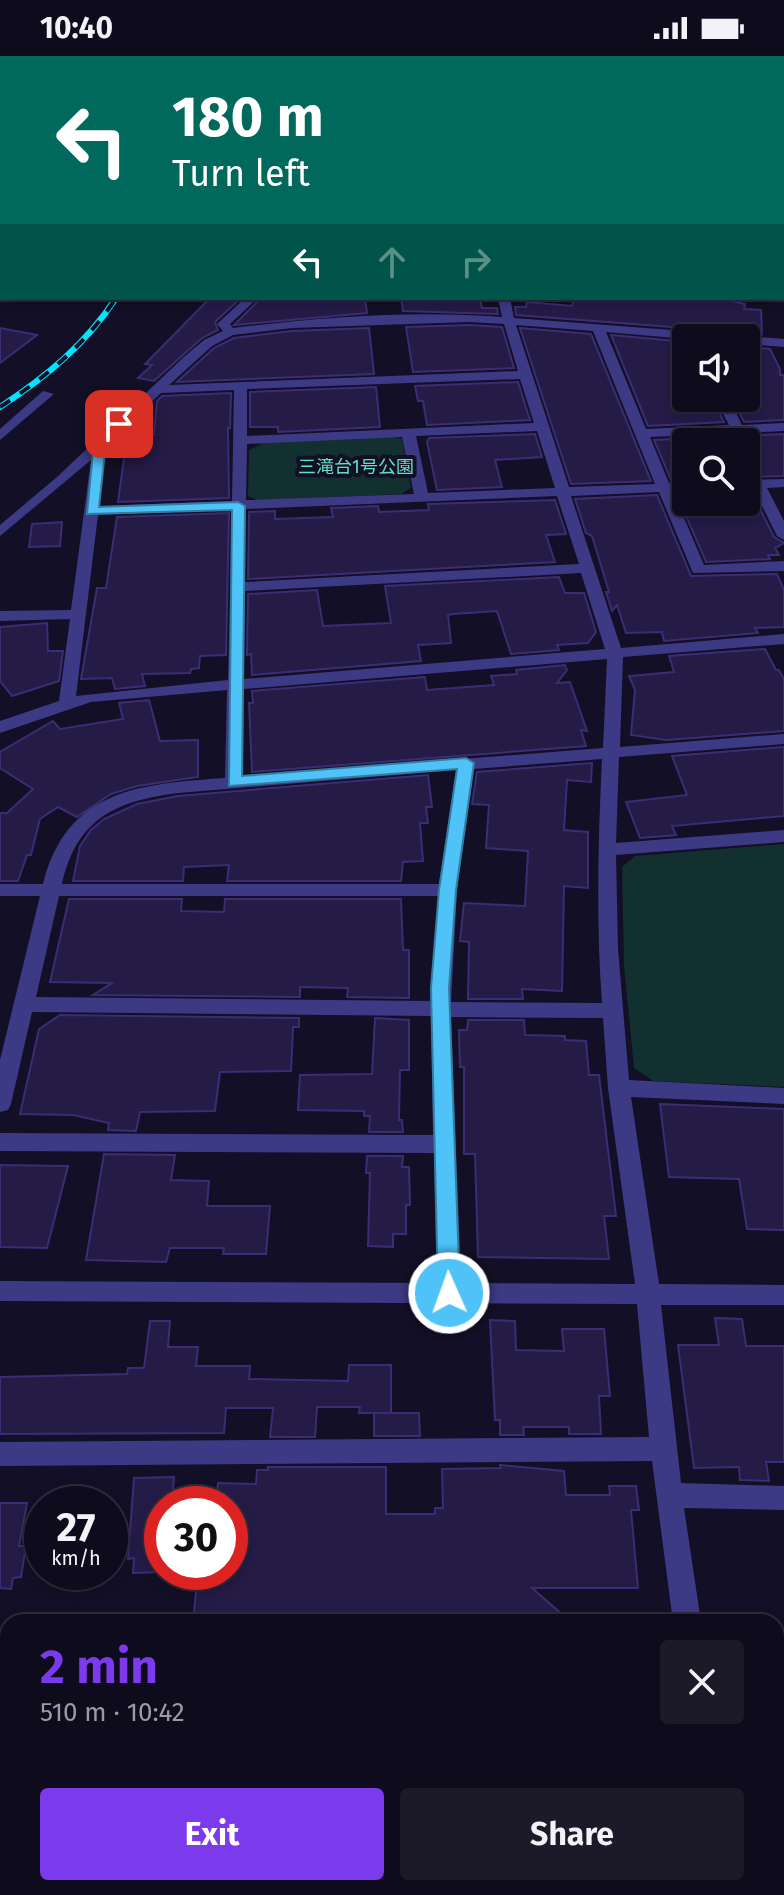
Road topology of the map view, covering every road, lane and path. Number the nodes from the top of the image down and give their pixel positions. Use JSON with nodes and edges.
{"nodes":[{"id":1,"x":250,"y":300,"type":"edge"},
{"id":2,"x":505,"y":300,"type":"edge"},
{"id":3,"x":510,"y":321,"type":"junction"},
{"id":4,"x":598,"y":328,"type":"junction"},
{"id":5,"x":230,"y":332,"type":"junction"},
{"id":6,"x":672,"y":335,"type":"edge"},
{"id":7,"x":760,"y":342,"type":"edge"},
{"id":8,"x":783,"y":344,"type":"edge"},
{"id":9,"x":526,"y":375,"type":"junction"},
{"id":10,"x":241,"y":386,"type":"junction"},
{"id":11,"x":156,"y":389,"type":"junction"},
{"id":12,"x":48,"y":394,"type":"dead end"},
{"id":13,"x":543,"y":427,"type":"junction"},
{"id":14,"x":784,"y":427,"type":"edge"},
{"id":15,"x":760,"y":428,"type":"edge"},
{"id":16,"x":408,"y":432,"type":"junction"},
{"id":17,"x":672,"y":432,"type":"edge"},
{"id":18,"x":642,"y":433,"type":"junction"},
{"id":19,"x":0,"y":436,"type":"edge"},
{"id":20,"x":240,"y":440,"type":"junction"},
{"id":21,"x":100,"y":442,"type":"junction"},
{"id":22,"x":784,"y":483,"type":"edge"},
{"id":23,"x":760,"y":484,"type":"edge"},
{"id":24,"x":664,"y":488,"type":"junction"},
{"id":25,"x":672,"y":488,"type":"edge"},
{"id":26,"x":563,"y":493,"type":"junction"},
{"id":27,"x":760,"y":497,"type":"edge"},
{"id":28,"x":422,"y":498,"type":"junction"},
{"id":29,"x":238,"y":506,"type":"junction"},
{"id":30,"x":92,"y":511,"type":"junction"},
{"id":31,"x":0,"y":532,"type":"edge"},
{"id":32,"x":784,"y":536,"type":"edge"},
{"id":33,"x":784,"y":566,"type":"edge"},
{"id":34,"x":586,"y":568,"type":"junction"},
{"id":35,"x":238,"y":587,"type":"junction"},
{"id":36,"x":80,"y":614,"type":"junction"},
{"id":37,"x":0,"y":616,"type":"edge"},
{"id":38,"x":784,"y":639,"type":"edge"},
{"id":39,"x":615,"y":654,"type":"junction"},
{"id":40,"x":234,"y":685,"type":"junction"},
{"id":41,"x":67,"y":702,"type":"junction"},
{"id":42,"x":0,"y":728,"type":"edge"},
{"id":43,"x":784,"y":739,"type":"edge"},
{"id":44,"x":610,"y":752,"type":"junction"},
{"id":45,"x":466,"y":763,"type":"junction"},
{"id":46,"x":234,"y":782,"type":"junction"},
{"id":47,"x":784,"y":836,"type":"edge"},
{"id":48,"x":607,"y":850,"type":"junction"},
{"id":49,"x":0,"y":890,"type":"edge"},
{"id":50,"x":52,"y":890,"type":"junction"},
{"id":51,"x":448,"y":890,"type":"junction"},
{"id":52,"x":24,"y":1004,"type":"junction"},
{"id":53,"x":442,"y":1008,"type":"junction"},
{"id":54,"x":612,"y":1011,"type":"junction"},
{"id":55,"x":619,"y":1088,"type":"junction"},
{"id":56,"x":784,"y":1096,"type":"edge"},
{"id":57,"x":0,"y":1104,"type":"edge"},
{"id":58,"x":0,"y":1142,"type":"edge"},
{"id":59,"x":445,"y":1144,"type":"junction"},
{"id":60,"x":0,"y":1291,"type":"edge"},
{"id":61,"x":449,"y":1293,"type":"junction"},
{"id":62,"x":648,"y":1293,"type":"junction"},
{"id":63,"x":784,"y":1295,"type":"edge"},
{"id":64,"x":663,"y":1449,"type":"junction"},
{"id":65,"x":0,"y":1454,"type":"edge"},
{"id":66,"x":670,"y":1495,"type":"junction"},
{"id":67,"x":784,"y":1498,"type":"edge"},
{"id":68,"x":686,"y":1614,"type":"edge"}],
"edges":[{"from":1,"to":5,"type":"street"},
{"from":2,"to":3,"type":"street"},
{"from":3,"to":4,"type":"street"},
{"from":3,"to":5,"type":"street"},
{"from":3,"to":9,"type":"street"},
{"from":4,"to":6,"type":"street"},
{"from":4,"to":18,"type":"street"},
{"from":5,"to":11,"type":"street"},
{"from":7,"to":8,"type":"street"},
{"from":9,"to":10,"type":"street"},
{"from":9,"to":13,"type":"street"},
{"from":10,"to":11,"type":"street"},
{"from":10,"to":20,"type":"street"},
{"from":11,"to":21,"type":"street"},
{"from":12,"to":19,"type":"street"},
{"from":13,"to":16,"type":"street"},
{"from":13,"to":26,"type":"street"},
{"from":14,"to":15,"type":"street"},
{"from":16,"to":20,"type":"street"},
{"from":16,"to":28,"type":"street"},
{"from":17,"to":18,"type":"street"},
{"from":18,"to":24,"type":"street"},
{"from":20,"to":29,"type":"street"},
{"from":21,"to":30,"type":"street"},
{"from":21,"to":31,"type":"street"},
{"from":22,"to":23,"type":"street"},
{"from":24,"to":25,"type":"street"},
{"from":24,"to":26,"type":"street"},
{"from":24,"to":33,"type":"street"},
{"from":26,"to":28,"type":"street"},
{"from":26,"to":34,"type":"street"},
{"from":27,"to":32,"type":"street"},
{"from":28,"to":29,"type":"street"},
{"from":29,"to":30,"type":"street"},
{"from":29,"to":35,"type":"street"},
{"from":30,"to":36,"type":"street"},
{"from":34,"to":35,"type":"street"},
{"from":34,"to":39,"type":"street"},
{"from":35,"to":40,"type":"street"},
{"from":36,"to":37,"type":"street"},
{"from":36,"to":41,"type":"street"},
{"from":38,"to":39,"type":"street"},
{"from":39,"to":40,"type":"street"},
{"from":39,"to":44,"type":"street"},
{"from":40,"to":41,"type":"street"},
{"from":40,"to":46,"type":"street"},
{"from":41,"to":42,"type":"street"},
{"from":43,"to":44,"type":"street"},
{"from":44,"to":45,"type":"street"},
{"from":44,"to":48,"type":"street"},
{"from":45,"to":46,"type":"street"},
{"from":45,"to":51,"type":"street"},
{"from":46,"to":50,"type":"street"},
{"from":47,"to":48,"type":"street"},
{"from":48,"to":54,"type":"street"},
{"from":49,"to":50,"type":"street"},
{"from":50,"to":51,"type":"street"},
{"from":50,"to":52,"type":"street"},
{"from":51,"to":53,"type":"street"},
{"from":52,"to":53,"type":"street"},
{"from":52,"to":57,"type":"street"},
{"from":53,"to":54,"type":"street"},
{"from":53,"to":59,"type":"street"},
{"from":54,"to":55,"type":"street"},
{"from":55,"to":56,"type":"street"},
{"from":55,"to":62,"type":"street"},
{"from":58,"to":59,"type":"street"},
{"from":59,"to":61,"type":"street"},
{"from":60,"to":61,"type":"street"},
{"from":61,"to":62,"type":"street"},
{"from":62,"to":63,"type":"street"},
{"from":62,"to":64,"type":"street"},
{"from":64,"to":65,"type":"street"},
{"from":64,"to":66,"type":"street"},
{"from":66,"to":67,"type":"street"},
{"from":66,"to":68,"type":"street"}]}
